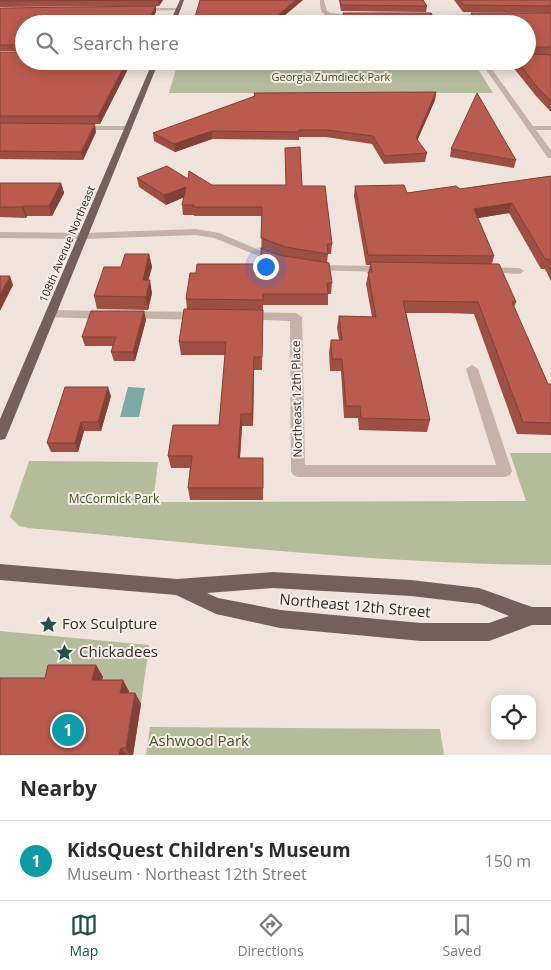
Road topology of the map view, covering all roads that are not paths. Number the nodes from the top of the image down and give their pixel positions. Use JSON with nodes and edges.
{"nodes":[{"id":1,"x":182,"y":0,"type":"edge"},
{"id":2,"x":322,"y":0,"type":"edge"},
{"id":3,"x":129,"y":10,"type":"edge"},
{"id":4,"x":178,"y":10,"type":"junction"},
{"id":5,"x":176,"y":15,"type":"edge"},
{"id":6,"x":334,"y":15,"type":"edge"},
{"id":7,"x":152,"y":70,"type":"edge"},
{"id":8,"x":489,"y":70,"type":"edge"},
{"id":9,"x":67,"y":128,"type":"edge"},
{"id":10,"x":129,"y":128,"type":"junction"},
{"id":11,"x":531,"y":128,"type":"junction"},
{"id":12,"x":551,"y":128,"type":"edge"},
{"id":13,"x":551,"y":156,"type":"edge"},
{"id":14,"x":0,"y":235,"type":"edge"},
{"id":15,"x":83,"y":236,"type":"junction"},
{"id":16,"x":283,"y":262,"type":"edge"},
{"id":17,"x":302,"y":266,"type":"edge"},
{"id":18,"x":392,"y":270,"type":"edge"},
{"id":19,"x":480,"y":270,"type":"edge"},
{"id":20,"x":519,"y":271,"type":"dead end"},
{"id":21,"x":51,"y":314,"type":"junction"},
{"id":22,"x":217,"y":316,"type":"edge"},
{"id":23,"x":236,"y":316,"type":"edge"},
{"id":24,"x":472,"y":369,"type":"dead end"},
{"id":25,"x":0,"y":435,"type":"edge"},
{"id":26,"x":0,"y":572,"type":"edge"},
{"id":27,"x":177,"y":587,"type":"junction"},
{"id":28,"x":532,"y":616,"type":"junction"},
{"id":29,"x":551,"y":616,"type":"edge"}],
"edges":[{"from":1,"to":4,"type":"main road"},
{"from":2,"to":6,"type":"street"},
{"from":3,"to":4,"type":"street"},
{"from":4,"to":5,"type":"main road"},
{"from":7,"to":10,"type":"main road","name":"108th Avenue Northeast"},
{"from":8,"to":11,"type":"street"},
{"from":9,"to":10,"type":"street"},
{"from":10,"to":15,"type":"main road","name":"108th Avenue Northeast"},
{"from":11,"to":12,"type":"street"},
{"from":11,"to":13,"type":"street"},
{"from":14,"to":15,"type":"street"},
{"from":15,"to":16,"type":"street"},
{"from":15,"to":21,"type":"main road","name":"108th Avenue Northeast"},
{"from":17,"to":18,"type":"street"},
{"from":19,"to":20,"type":"street"},
{"from":21,"to":22,"type":"street"},
{"from":21,"to":25,"type":"main road","name":"108th Avenue Northeast"},
{"from":23,"to":24,"type":"street","name":"Northeast 12th Place"},
{"from":26,"to":27,"type":"main road","name":"Northeast 12th Street"},
{"from":27,"to":28,"type":"main road","name":"Northeast 12th Street"},
{"from":27,"to":28,"type":"main road","name":"Northeast 12th Street"},
{"from":28,"to":29,"type":"main road","name":"Northeast 12th Street"}]}
